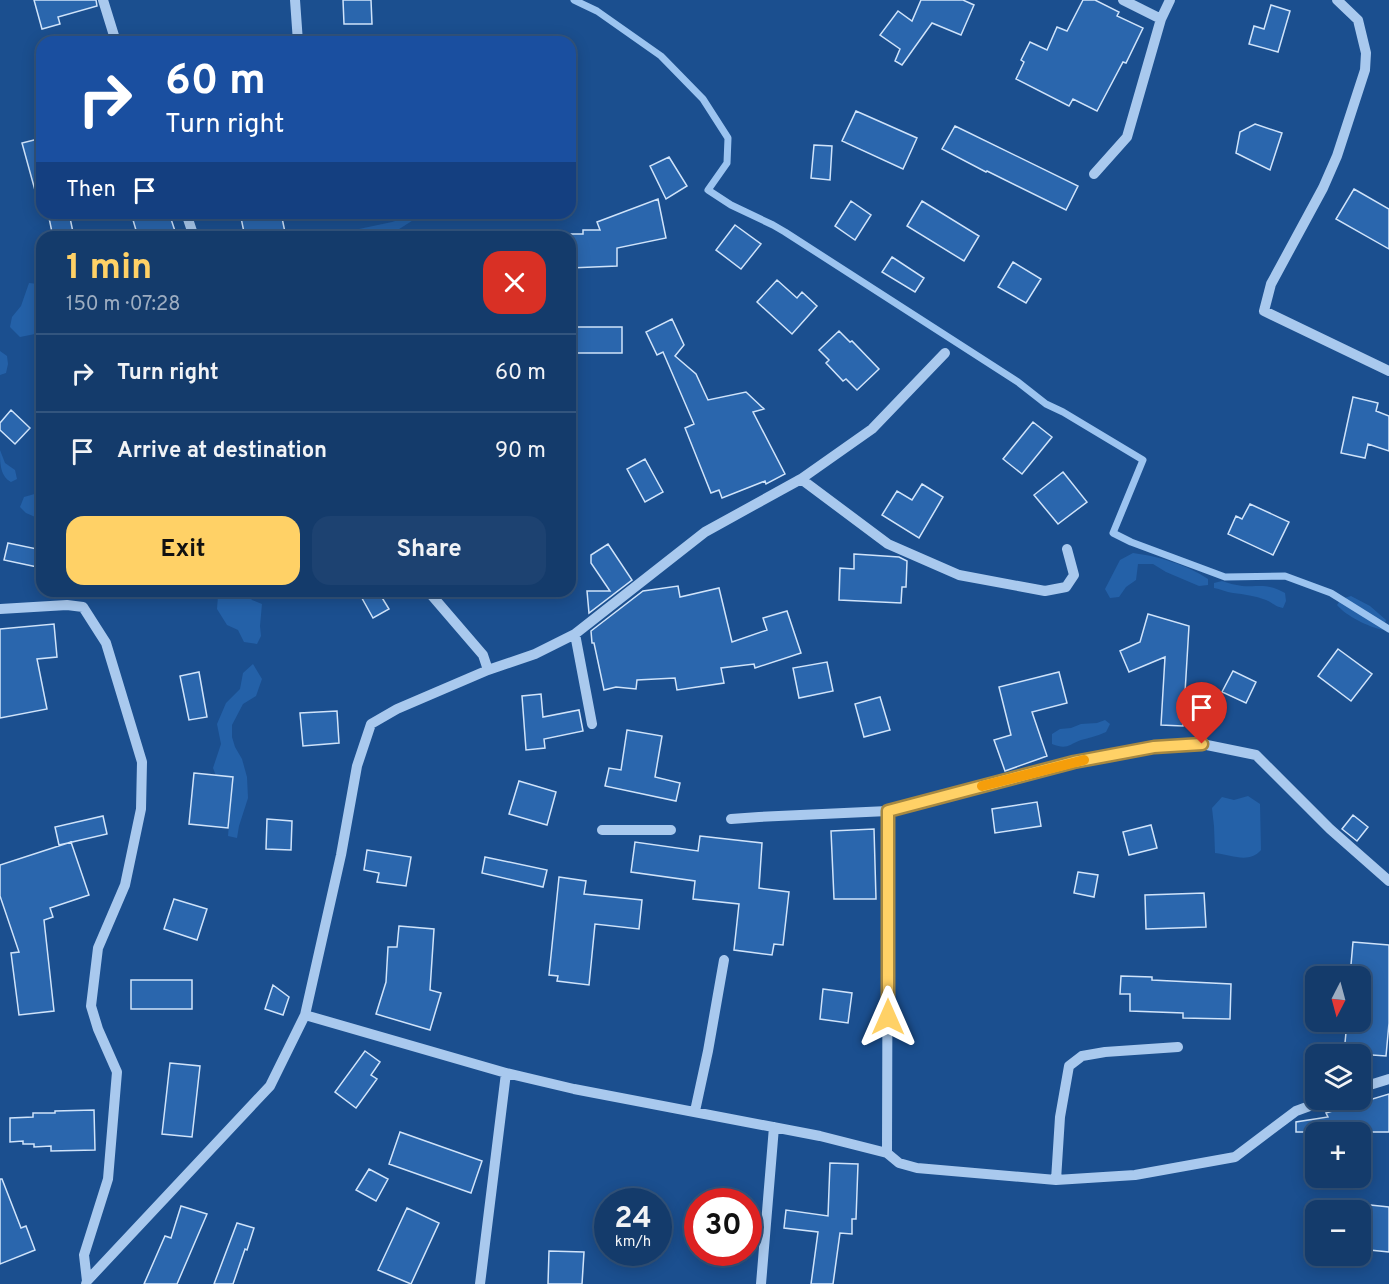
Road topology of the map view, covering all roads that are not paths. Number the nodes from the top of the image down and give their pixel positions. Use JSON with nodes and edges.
{"nodes":[{"id":1,"x":103,"y":0,"type":"edge"},
{"id":2,"x":295,"y":0,"type":"edge"},
{"id":3,"x":1123,"y":0,"type":"edge"},
{"id":4,"x":1170,"y":0,"type":"edge"},
{"id":5,"x":1337,"y":0,"type":"edge"},
{"id":6,"x":1161,"y":19,"type":"junction"},
{"id":7,"x":114,"y":36,"type":"edge"},
{"id":8,"x":298,"y":36,"type":"edge"},
{"id":9,"x":1094,"y":174,"type":"dead end"},
{"id":10,"x":945,"y":353,"type":"dead end"},
{"id":11,"x":1389,"y":370,"type":"edge"},
{"id":12,"x":801,"y":479,"type":"junction"},
{"id":13,"x":1067,"y":549,"type":"dead end"},
{"id":14,"x":433,"y":597,"type":"edge"},
{"id":15,"x":0,"y":609,"type":"edge"},
{"id":16,"x":575,"y":634,"type":"junction"},
{"id":17,"x":489,"y":670,"type":"junction"},
{"id":18,"x":592,"y":724,"type":"dead end"},
{"id":19,"x":888,"y":811,"type":"junction"},
{"id":20,"x":731,"y":819,"type":"dead end"},
{"id":21,"x":602,"y":830,"type":"dead end"},
{"id":22,"x":671,"y":830,"type":"dead end"},
{"id":23,"x":1389,"y":881,"type":"edge"},
{"id":24,"x":724,"y":960,"type":"dead end"},
{"id":25,"x":305,"y":1015,"type":"junction"},
{"id":26,"x":1178,"y":1047,"type":"dead end"},
{"id":27,"x":506,"y":1073,"type":"junction"},
{"id":28,"x":1389,"y":1079,"type":"edge"},
{"id":29,"x":1371,"y":1085,"type":"edge"},
{"id":30,"x":1305,"y":1108,"type":"edge"},
{"id":31,"x":695,"y":1111,"type":"junction"},
{"id":32,"x":774,"y":1127,"type":"junction"},
{"id":33,"x":887,"y":1153,"type":"junction"},
{"id":34,"x":1056,"y":1180,"type":"junction"},
{"id":35,"x":87,"y":1282,"type":"edge"},
{"id":36,"x":480,"y":1284,"type":"edge"},
{"id":37,"x":761,"y":1284,"type":"edge"}],
"edges":[{"from":1,"to":7,"type":"street"},
{"from":2,"to":8,"type":"street"},
{"from":3,"to":6,"type":"street"},
{"from":4,"to":6,"type":"street"},
{"from":5,"to":11,"type":"street"},
{"from":6,"to":9,"type":"street"},
{"from":10,"to":12,"type":"street"},
{"from":12,"to":13,"type":"street"},
{"from":12,"to":16,"type":"street"},
{"from":14,"to":17,"type":"street"},
{"from":15,"to":35,"type":"street"},
{"from":16,"to":17,"type":"street"},
{"from":16,"to":18,"type":"street"},
{"from":17,"to":25,"type":"street"},
{"from":19,"to":20,"type":"street"},
{"from":19,"to":23,"type":"street"},
{"from":19,"to":33,"type":"street"},
{"from":21,"to":22,"type":"street"},
{"from":24,"to":31,"type":"street"},
{"from":25,"to":27,"type":"street"},
{"from":25,"to":35,"type":"street"},
{"from":26,"to":34,"type":"street"},
{"from":27,"to":31,"type":"street"},
{"from":27,"to":36,"type":"street"},
{"from":28,"to":29,"type":"street"},
{"from":30,"to":34,"type":"street"},
{"from":31,"to":32,"type":"street"},
{"from":32,"to":33,"type":"street"},
{"from":32,"to":37,"type":"street"},
{"from":33,"to":34,"type":"street"}]}
